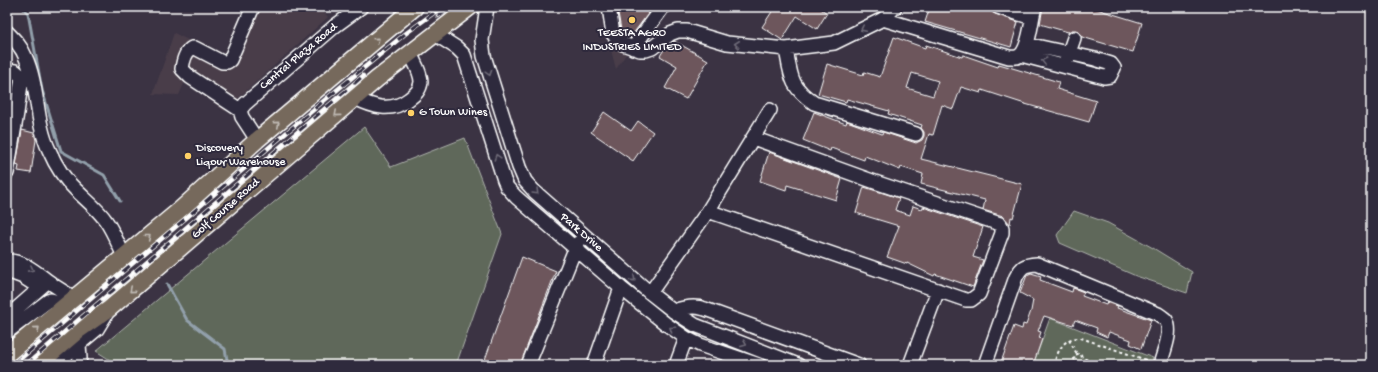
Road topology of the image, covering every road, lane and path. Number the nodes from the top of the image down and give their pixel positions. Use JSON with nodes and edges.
{"nodes":[{"id":1,"x":253,"y":7,"type":"edge"},
{"id":2,"x":361,"y":7,"type":"edge"},
{"id":3,"x":470,"y":7,"type":"edge"},
{"id":4,"x":487,"y":7,"type":"edge"},
{"id":5,"x":608,"y":7,"type":"edge"},
{"id":6,"x":663,"y":7,"type":"edge"},
{"id":7,"x":895,"y":7,"type":"edge"},
{"id":8,"x":998,"y":7,"type":"edge"},
{"id":9,"x":412,"y":8,"type":"edge"},
{"id":10,"x":1033,"y":13,"type":"edge"},
{"id":11,"x":883,"y":19,"type":"junction"},
{"id":12,"x":7,"y":32,"type":"edge"},
{"id":13,"x":435,"y":34,"type":"junction"},
{"id":14,"x":1074,"y":38,"type":"dead end"},
{"id":15,"x":1027,"y":44,"type":"junction"},
{"id":16,"x":7,"y":46,"type":"edge"},
{"id":17,"x":21,"y":48,"type":"junction"},
{"id":18,"x":633,"y":48,"type":"junction"},
{"id":19,"x":786,"y":49,"type":"junction"},
{"id":20,"x":410,"y":53,"type":"junction"},
{"id":21,"x":1069,"y":54,"type":"junction"},
{"id":22,"x":484,"y":56,"type":"junction"},
{"id":23,"x":1021,"y":56,"type":"junction"},
{"id":24,"x":1095,"y":59,"type":"junction"},
{"id":25,"x":466,"y":61,"type":"junction"},
{"id":26,"x":1064,"y":66,"type":"junction"},
{"id":27,"x":7,"y":70,"type":"edge"},
{"id":28,"x":1092,"y":74,"type":"junction"},
{"id":29,"x":355,"y":98,"type":"junction"},
{"id":30,"x":240,"y":110,"type":"junction"},
{"id":31,"x":770,"y":110,"type":"dead end"},
{"id":32,"x":12,"y":112,"type":"edge"},
{"id":33,"x":916,"y":134,"type":"dead end"},
{"id":34,"x":753,"y":138,"type":"junction"},
{"id":35,"x":257,"y":140,"type":"junction"},
{"id":36,"x":7,"y":173,"type":"edge"},
{"id":37,"x":708,"y":211,"type":"junction"},
{"id":38,"x":583,"y":235,"type":"junction"},
{"id":39,"x":575,"y":249,"type":"junction"},
{"id":40,"x":124,"y":256,"type":"junction"},
{"id":41,"x":7,"y":261,"type":"edge"},
{"id":42,"x":7,"y":271,"type":"edge"},
{"id":43,"x":44,"y":285,"type":"junction"},
{"id":44,"x":621,"y":288,"type":"junction"},
{"id":45,"x":938,"y":290,"type":"junction"},
{"id":46,"x":650,"y":293,"type":"junction"},
{"id":47,"x":70,"y":301,"type":"junction"},
{"id":48,"x":109,"y":309,"type":"junction"},
{"id":49,"x":673,"y":311,"type":"junction"},
{"id":50,"x":7,"y":317,"type":"edge"},
{"id":51,"x":7,"y":332,"type":"edge"},
{"id":52,"x":686,"y":338,"type":"junction"},
{"id":53,"x":1069,"y":340,"type":"junction"},
{"id":54,"x":79,"y":345,"type":"junction"},
{"id":55,"x":7,"y":354,"type":"edge"},
{"id":56,"x":1077,"y":354,"type":"junction"},
{"id":57,"x":768,"y":360,"type":"edge"},
{"id":58,"x":38,"y":365,"type":"edge"},
{"id":59,"x":54,"y":365,"type":"edge"},
{"id":60,"x":78,"y":365,"type":"edge"},
{"id":61,"x":528,"y":365,"type":"edge"},
{"id":62,"x":594,"y":365,"type":"edge"},
{"id":63,"x":676,"y":365,"type":"edge"},
{"id":64,"x":759,"y":365,"type":"edge"},
{"id":65,"x":798,"y":365,"type":"edge"},
{"id":66,"x":859,"y":365,"type":"edge"},
{"id":67,"x":910,"y":365,"type":"edge"},
{"id":68,"x":985,"y":365,"type":"edge"},
{"id":69,"x":1053,"y":365,"type":"edge"},
{"id":70,"x":1075,"y":365,"type":"edge"},
{"id":71,"x":1103,"y":365,"type":"edge"},
{"id":72,"x":1150,"y":365,"type":"edge"},
{"id":73,"x":1160,"y":365,"type":"edge"}],
"edges":[{"from":1,"to":30,"type":"street"},
{"from":2,"to":30,"type":"street","name":"Central Plaza Road"},
{"from":3,"to":13,"type":"main road","name":"Golf Course Road"},
{"from":4,"to":22,"type":"street","name":"Park Drive"},
{"from":5,"to":18,"type":"street"},
{"from":6,"to":18,"type":"street"},
{"from":7,"to":11,"type":"street"},
{"from":8,"to":10,"type":"street"},
{"from":35,"to":9,"type":"main road","one_way":true},
{"from":10,"to":15,"type":"street"},
{"from":11,"to":19,"type":"street","one_way":true},
{"from":11,"to":23,"type":"street"},
{"from":12,"to":17,"type":"street"},
{"from":13,"to":20,"type":"main road","name":"Golf Course Road"},
{"from":13,"to":25,"type":"street","name":"Park Drive"},
{"from":14,"to":21,"type":"street"},
{"from":15,"to":21,"type":"street"},
{"from":15,"to":23,"type":"street"},
{"from":16,"to":17,"type":"street"},
{"from":17,"to":40,"type":"street"},
{"from":19,"to":18,"type":"street","one_way":true},
{"from":19,"to":33,"type":"street"},
{"from":20,"to":29,"type":"main road","name":"Golf Course Road"},
{"from":20,"to":29,"type":"street"},
{"from":21,"to":24,"type":"street"},
{"from":21,"to":26,"type":"street"},
{"from":22,"to":25,"type":"street"},
{"from":22,"to":38,"type":"street","name":"Park Drive","one_way":true},
{"from":26,"to":23,"type":"street","one_way":true},
{"from":24,"to":28,"type":"street"},
{"from":24,"to":28,"type":"street"},
{"from":39,"to":25,"type":"street","name":"Park Drive","one_way":true},
{"from":26,"to":28,"type":"street"},
{"from":27,"to":32,"type":"street"},
{"from":29,"to":48,"type":"main road","name":"Golf Course Road","one_way":true},
{"from":30,"to":35,"type":"street"},
{"from":31,"to":34,"type":"street"},
{"from":32,"to":36,"type":"street"},
{"from":34,"to":37,"type":"street"},
{"from":34,"to":45,"type":"street"},
{"from":40,"to":35,"type":"main road","one_way":true},
{"from":37,"to":45,"type":"street"},
{"from":37,"to":46,"type":"street"},
{"from":38,"to":39,"type":"street"},
{"from":38,"to":46,"type":"street","name":"Park Drive","one_way":true},
{"from":39,"to":44,"type":"street","name":"Park Drive"},
{"from":39,"to":61,"type":"street"},
{"from":40,"to":47,"type":"main road"},
{"from":41,"to":43,"type":"street","one_way":true},
{"from":42,"to":43,"type":"street"},
{"from":43,"to":47,"type":"street"},
{"from":43,"to":50,"type":"street"},
{"from":52,"to":44,"type":"street","name":"Park Drive","one_way":true},
{"from":44,"to":62,"type":"street"},
{"from":45,"to":67,"type":"street"},
{"from":46,"to":49,"type":"street","name":"Park Drive"},
{"from":47,"to":51,"type":"street"},
{"from":55,"to":47,"type":"main road","one_way":true},
{"from":48,"to":54,"type":"street"},
{"from":48,"to":58,"type":"main road","name":"Golf Course Road"},
{"from":49,"to":57,"type":"street","name":"Park Drive","one_way":true},
{"from":49,"to":66,"type":"street"},
{"from":52,"to":63,"type":"street"},
{"from":52,"to":64,"type":"street","name":"Park Drive"},
{"from":53,"to":56,"type":"path"},
{"from":53,"to":69,"type":"path"},
{"from":53,"to":72,"type":"path"},
{"from":54,"to":59,"type":"street"},
{"from":54,"to":60,"type":"street"},
{"from":56,"to":70,"type":"path"},
{"from":56,"to":71,"type":"path"},
{"from":57,"to":65,"type":"street","name":"Park Drive"},
{"from":68,"to":73,"type":"street"}]}
